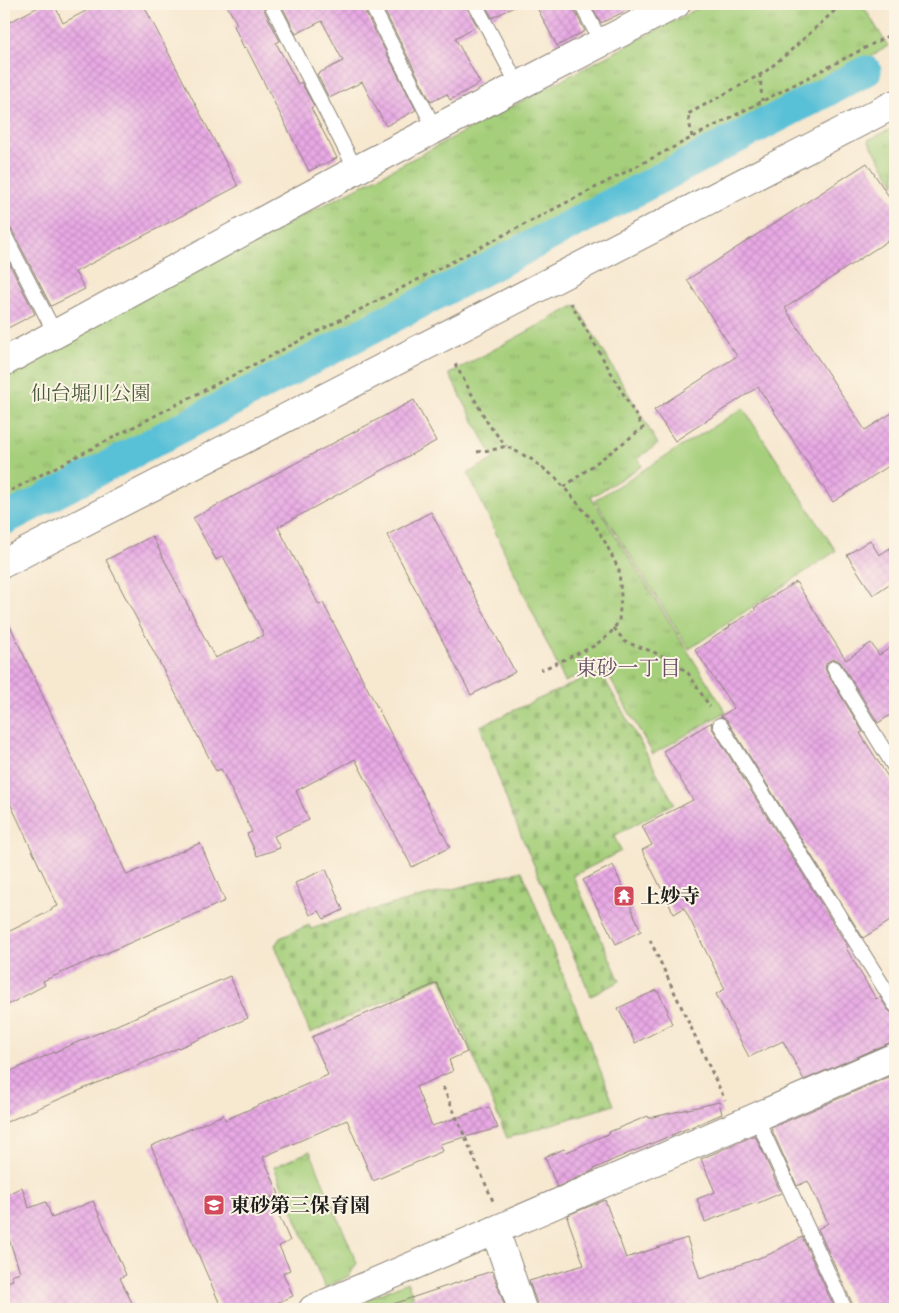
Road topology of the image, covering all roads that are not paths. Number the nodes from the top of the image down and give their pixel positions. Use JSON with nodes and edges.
{"nodes":[{"id":1,"x":271,"y":4,"type":"edge"},
{"id":2,"x":371,"y":4,"type":"edge"},
{"id":3,"x":475,"y":4,"type":"edge"},
{"id":4,"x":581,"y":4,"type":"edge"},
{"id":5,"x":676,"y":4,"type":"edge"},
{"id":6,"x":601,"y":42,"type":"junction"},
{"id":7,"x":518,"y":85,"type":"junction"},
{"id":8,"x":895,"y":104,"type":"edge"},
{"id":9,"x":435,"y":129,"type":"junction"},
{"id":10,"x":356,"y":170,"type":"junction"},
{"id":11,"x":4,"y":234,"type":"edge"},
{"id":12,"x":56,"y":335,"type":"junction"},
{"id":13,"x":4,"y":362,"type":"edge"},
{"id":14,"x":4,"y":563,"type":"edge"},
{"id":15,"x":834,"y":668,"type":"dead end"},
{"id":16,"x":720,"y":725,"type":"road end"},
{"id":17,"x":895,"y":768,"type":"edge"},
{"id":18,"x":895,"y":1005,"type":"edge"},
{"id":19,"x":895,"y":1057,"type":"edge"},
{"id":20,"x":747,"y":1122,"type":"junction"},
{"id":21,"x":499,"y":1228,"type":"junction"},
{"id":22,"x":313,"y":1309,"type":"edge"},
{"id":23,"x":522,"y":1309,"type":"edge"},
{"id":24,"x":845,"y":1309,"type":"edge"}],
"edges":[{"from":1,"to":10,"type":"lane"},
{"from":2,"to":9,"type":"lane"},
{"from":3,"to":7,"type":"lane"},
{"from":4,"to":6,"type":"lane"},
{"from":5,"to":6,"type":"street"},
{"from":6,"to":7,"type":"street"},
{"from":7,"to":9,"type":"street"},
{"from":8,"to":14,"type":"street"},
{"from":9,"to":10,"type":"street"},
{"from":10,"to":12,"type":"street"},
{"from":11,"to":12,"type":"lane"},
{"from":12,"to":13,"type":"street"},
{"from":15,"to":17,"type":"lane"},
{"from":16,"to":18,"type":"lane"},
{"from":19,"to":20,"type":"street"},
{"from":20,"to":21,"type":"street"},
{"from":20,"to":24,"type":"lane"},
{"from":21,"to":22,"type":"street"},
{"from":21,"to":23,"type":"street"}]}
